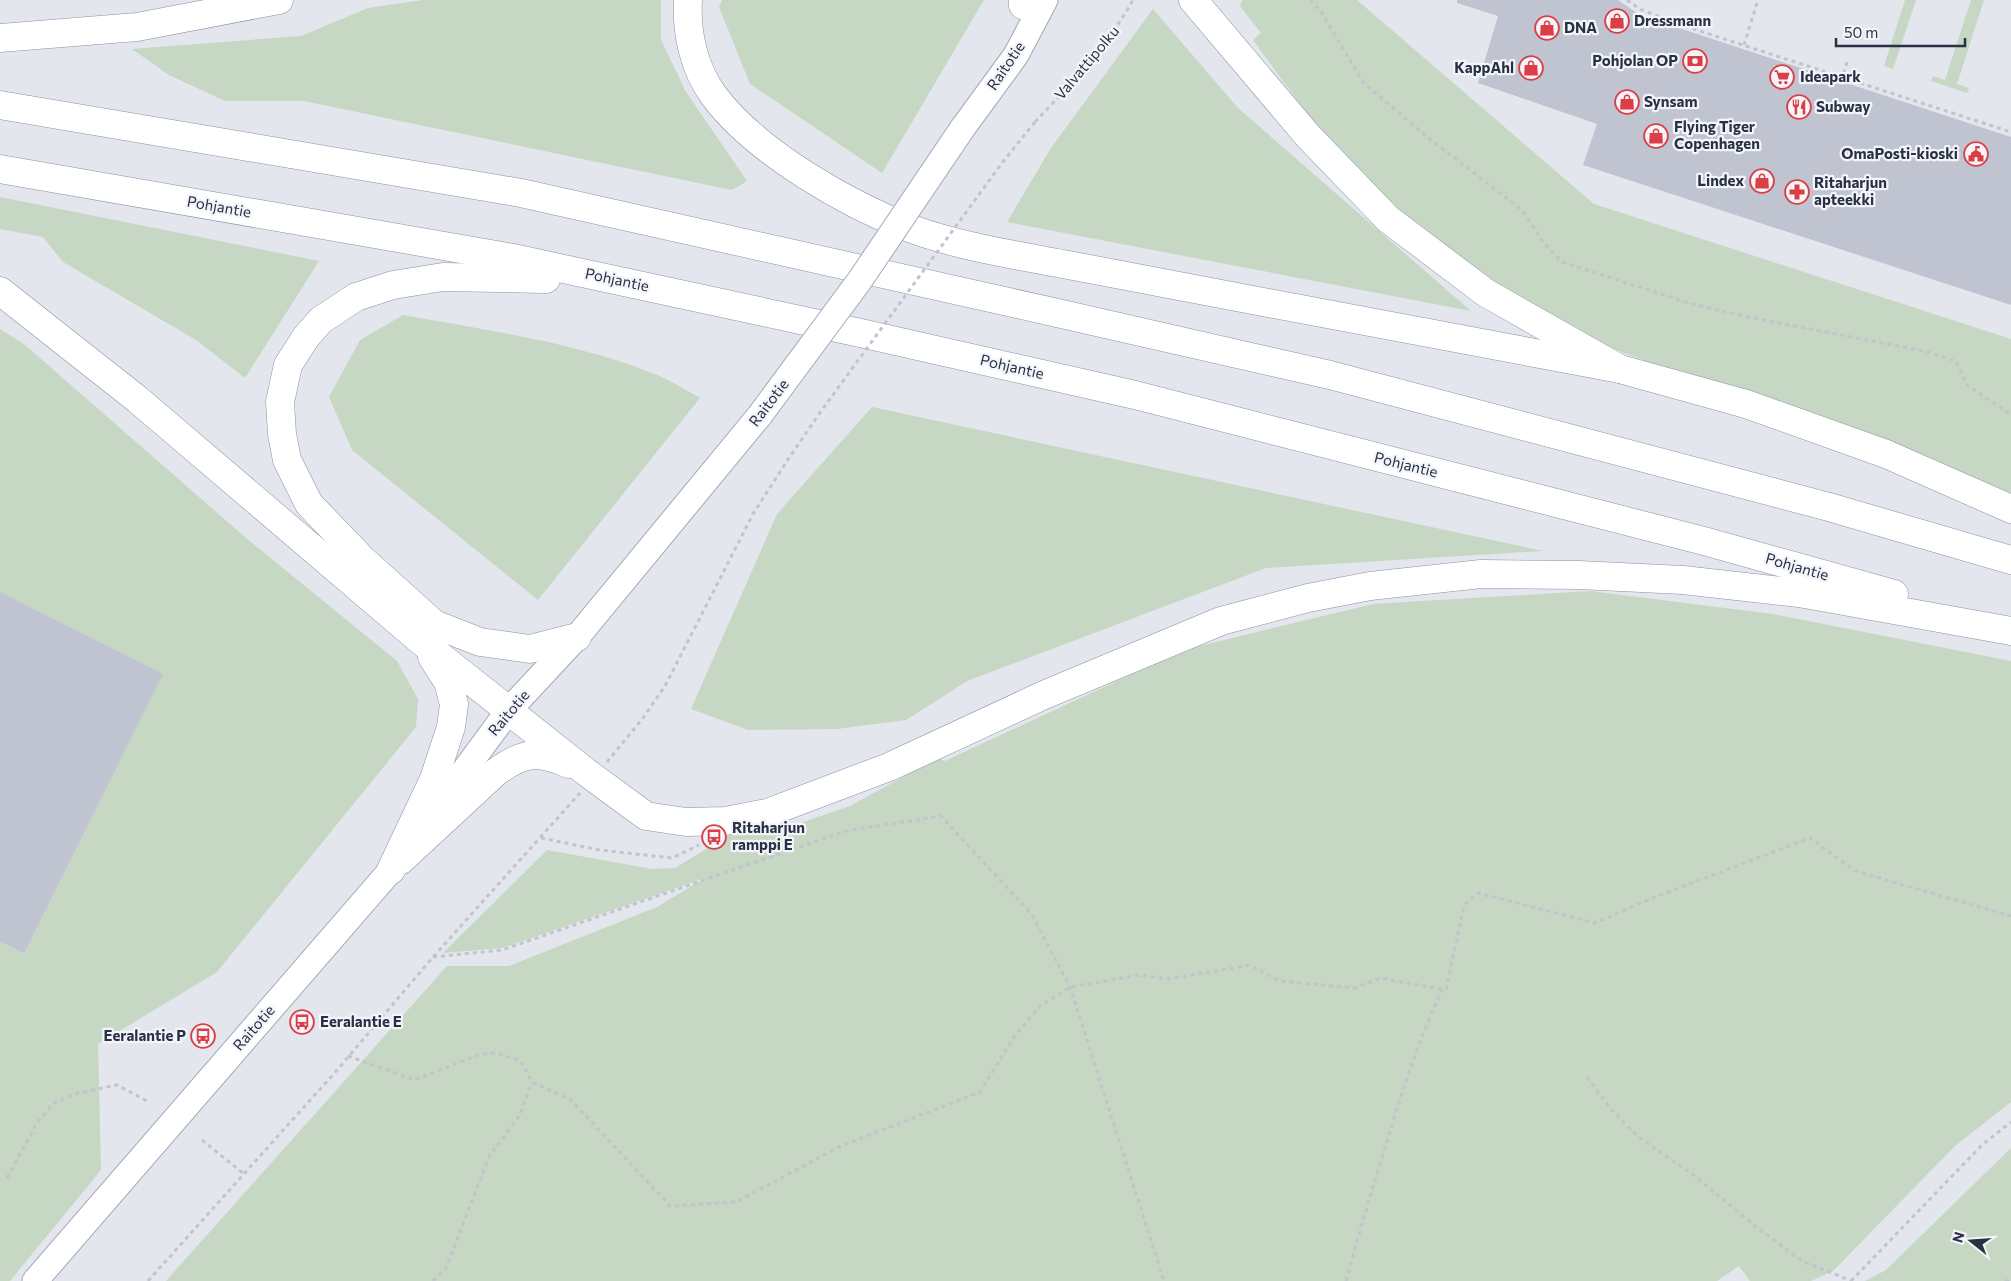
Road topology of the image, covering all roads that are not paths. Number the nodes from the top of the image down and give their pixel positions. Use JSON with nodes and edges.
{"nodes":[{"id":1,"x":279,"y":0,"type":"edge"},
{"id":2,"x":688,"y":0,"type":"edge"},
{"id":3,"x":1193,"y":0,"type":"edge"},
{"id":4,"x":1030,"y":1,"type":"edge"},
{"id":5,"x":0,"y":38,"type":"edge"},
{"id":6,"x":0,"y":105,"type":"edge"},
{"id":7,"x":0,"y":169,"type":"edge"},
{"id":8,"x":628,"y":282,"type":"junction"},
{"id":9,"x":0,"y":292,"type":"edge"},
{"id":10,"x":1620,"y":369,"type":"junction"},
{"id":11,"x":2011,"y":509,"type":"edge"},
{"id":12,"x":2011,"y":560,"type":"edge"},
{"id":13,"x":2011,"y":629,"type":"edge"},
{"id":14,"x":577,"y":637,"type":"junction"},
{"id":15,"x":421,"y":641,"type":"junction"},
{"id":16,"x":509,"y":710,"type":"junction"},
{"id":17,"x":593,"y":774,"type":"junction"},
{"id":18,"x":391,"y":870,"type":"junction"},
{"id":19,"x":35,"y":1281,"type":"edge"}],
"edges":[{"from":1,"to":5,"type":"highway"},
{"from":2,"to":10,"type":"highway"},
{"from":3,"to":10,"type":"highway"},
{"from":4,"to":14,"type":"main road","name":"Raitotie","bridge":true},
{"from":6,"to":12,"type":"highway"},
{"from":7,"to":8,"type":"highway","name":"Pohjantie"},
{"from":8,"to":13,"type":"highway","name":"Pohjantie"},
{"from":8,"to":14,"type":"highway"},
{"from":9,"to":15,"type":"highway"},
{"from":10,"to":11,"type":"highway"},
{"from":13,"to":17,"type":"highway"},
{"from":14,"to":16,"type":"main road","name":"Raitotie"},
{"from":15,"to":16,"type":"highway"},
{"from":15,"to":18,"type":"highway"},
{"from":16,"to":17,"type":"highway"},
{"from":16,"to":18,"type":"main road","name":"Raitotie"},
{"from":17,"to":18,"type":"highway"},
{"from":18,"to":19,"type":"main road","name":"Raitotie"}]}
